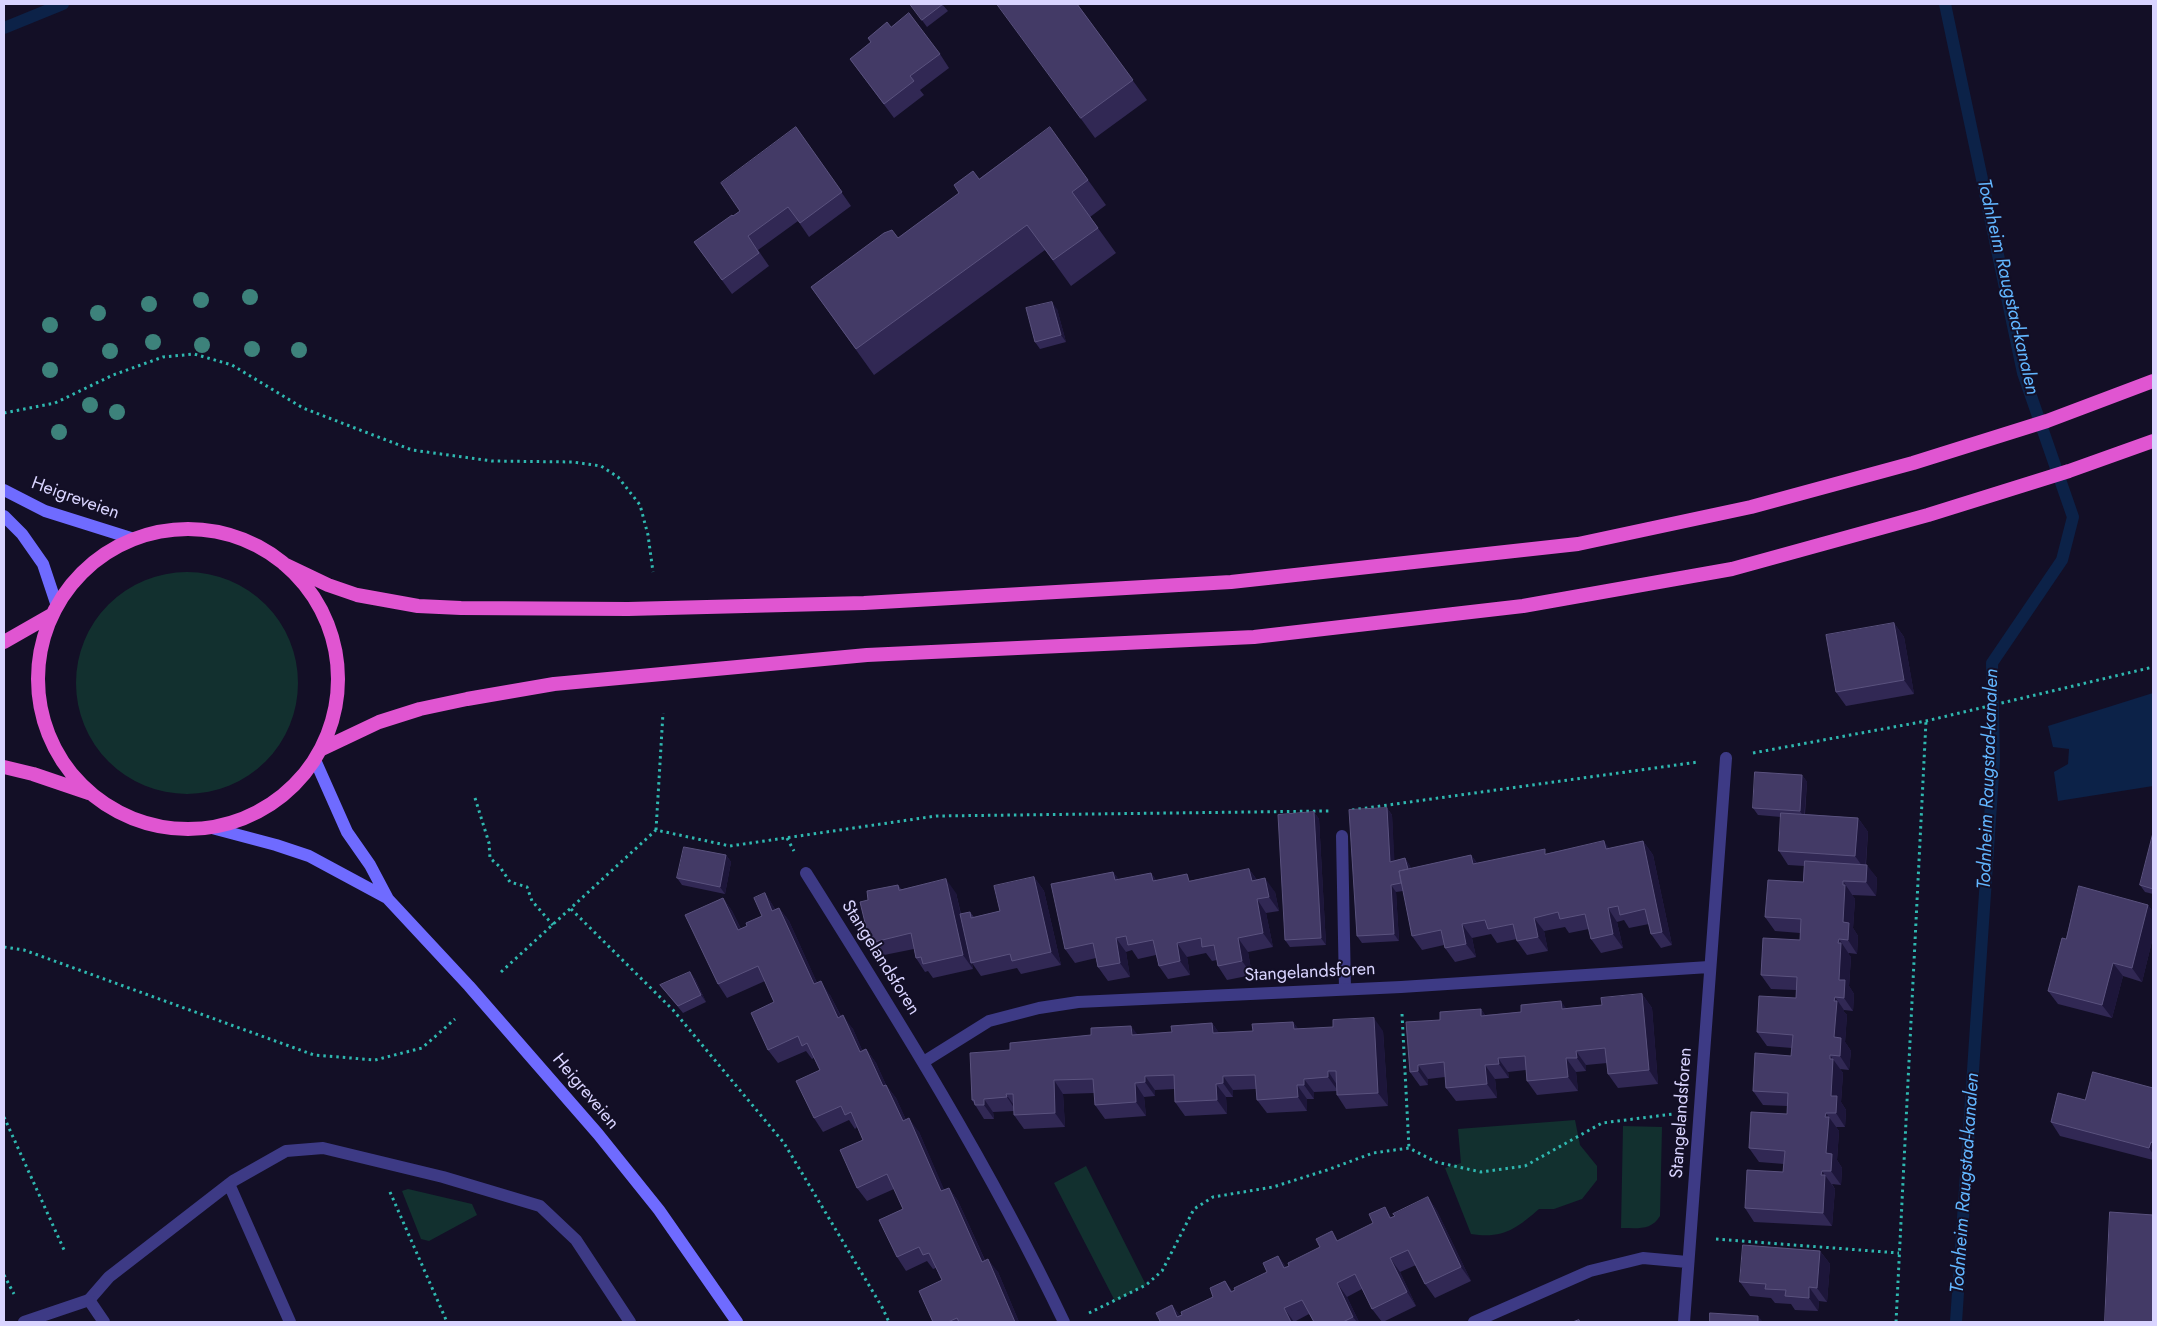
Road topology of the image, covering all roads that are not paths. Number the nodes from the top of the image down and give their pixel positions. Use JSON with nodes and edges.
{"nodes":[{"id":1,"x":2153,"y":381,"type":"edge"},
{"id":2,"x":2153,"y":441,"type":"edge"},
{"id":3,"x":4,"y":490,"type":"edge"},
{"id":4,"x":4,"y":516,"type":"edge"},
{"id":5,"x":134,"y":539,"type":"junction"},
{"id":6,"x":284,"y":564,"type":"junction"},
{"id":7,"x":55,"y":610,"type":"junction"},
{"id":8,"x":4,"y":642,"type":"edge"},
{"id":9,"x":318,"y":754,"type":"junction"},
{"id":10,"x":1726,"y":758,"type":"road end"},
{"id":11,"x":4,"y":767,"type":"edge"},
{"id":12,"x":91,"y":794,"type":"junction"},
{"id":13,"x":212,"y":828,"type":"junction"},
{"id":14,"x":1342,"y":836,"type":"dead end"},
{"id":15,"x":806,"y":873,"type":"dead end"},
{"id":16,"x":388,"y":899,"type":"junction"},
{"id":17,"x":1709,"y":966,"type":"junction"},
{"id":18,"x":1346,"y":989,"type":"junction"},
{"id":19,"x":925,"y":1061,"type":"junction"},
{"id":20,"x":228,"y":1184,"type":"junction"},
{"id":21,"x":1687,"y":1262,"type":"junction"},
{"id":22,"x":89,"y":1300,"type":"junction"},
{"id":23,"x":24,"y":1322,"type":"edge"},
{"id":24,"x":104,"y":1322,"type":"edge"},
{"id":25,"x":290,"y":1322,"type":"edge"},
{"id":26,"x":630,"y":1322,"type":"edge"},
{"id":27,"x":737,"y":1322,"type":"edge"},
{"id":28,"x":1064,"y":1322,"type":"edge"},
{"id":29,"x":1474,"y":1322,"type":"edge"},
{"id":30,"x":1684,"y":1322,"type":"edge"}],
"edges":[{"from":1,"to":6,"type":"highway"},
{"from":2,"to":9,"type":"highway"},
{"from":3,"to":5,"type":"main road","name":"Heigreveien"},
{"from":4,"to":7,"type":"main road"},
{"from":5,"to":6,"type":"highway"},
{"from":5,"to":7,"type":"highway"},
{"from":6,"to":9,"type":"highway"},
{"from":7,"to":8,"type":"highway"},
{"from":7,"to":12,"type":"highway"},
{"from":9,"to":13,"type":"highway"},
{"from":9,"to":16,"type":"main road","name":"Heigreveien"},
{"from":10,"to":17,"type":"street","name":"Stangelandsforen"},
{"from":11,"to":12,"type":"highway"},
{"from":12,"to":13,"type":"highway"},
{"from":13,"to":16,"type":"main road","name":"Heigreveien"},
{"from":14,"to":18,"type":"street"},
{"from":15,"to":19,"type":"street","name":"Stangelandsforen"},
{"from":16,"to":27,"type":"main road","name":"Heigreveien"},
{"from":17,"to":18,"type":"street","name":"Stangelandsforen"},
{"from":17,"to":21,"type":"street","name":"Stangelandsforen"},
{"from":18,"to":19,"type":"street","name":"Stangelandsforen"},
{"from":19,"to":28,"type":"street","name":"Stangelandsforen"},
{"from":20,"to":22,"type":"street"},
{"from":20,"to":25,"type":"street"},
{"from":20,"to":26,"type":"street"},
{"from":21,"to":29,"type":"street"},
{"from":21,"to":30,"type":"street","name":"Stangelandsforen"},
{"from":22,"to":23,"type":"street"},
{"from":22,"to":24,"type":"street"}]}
